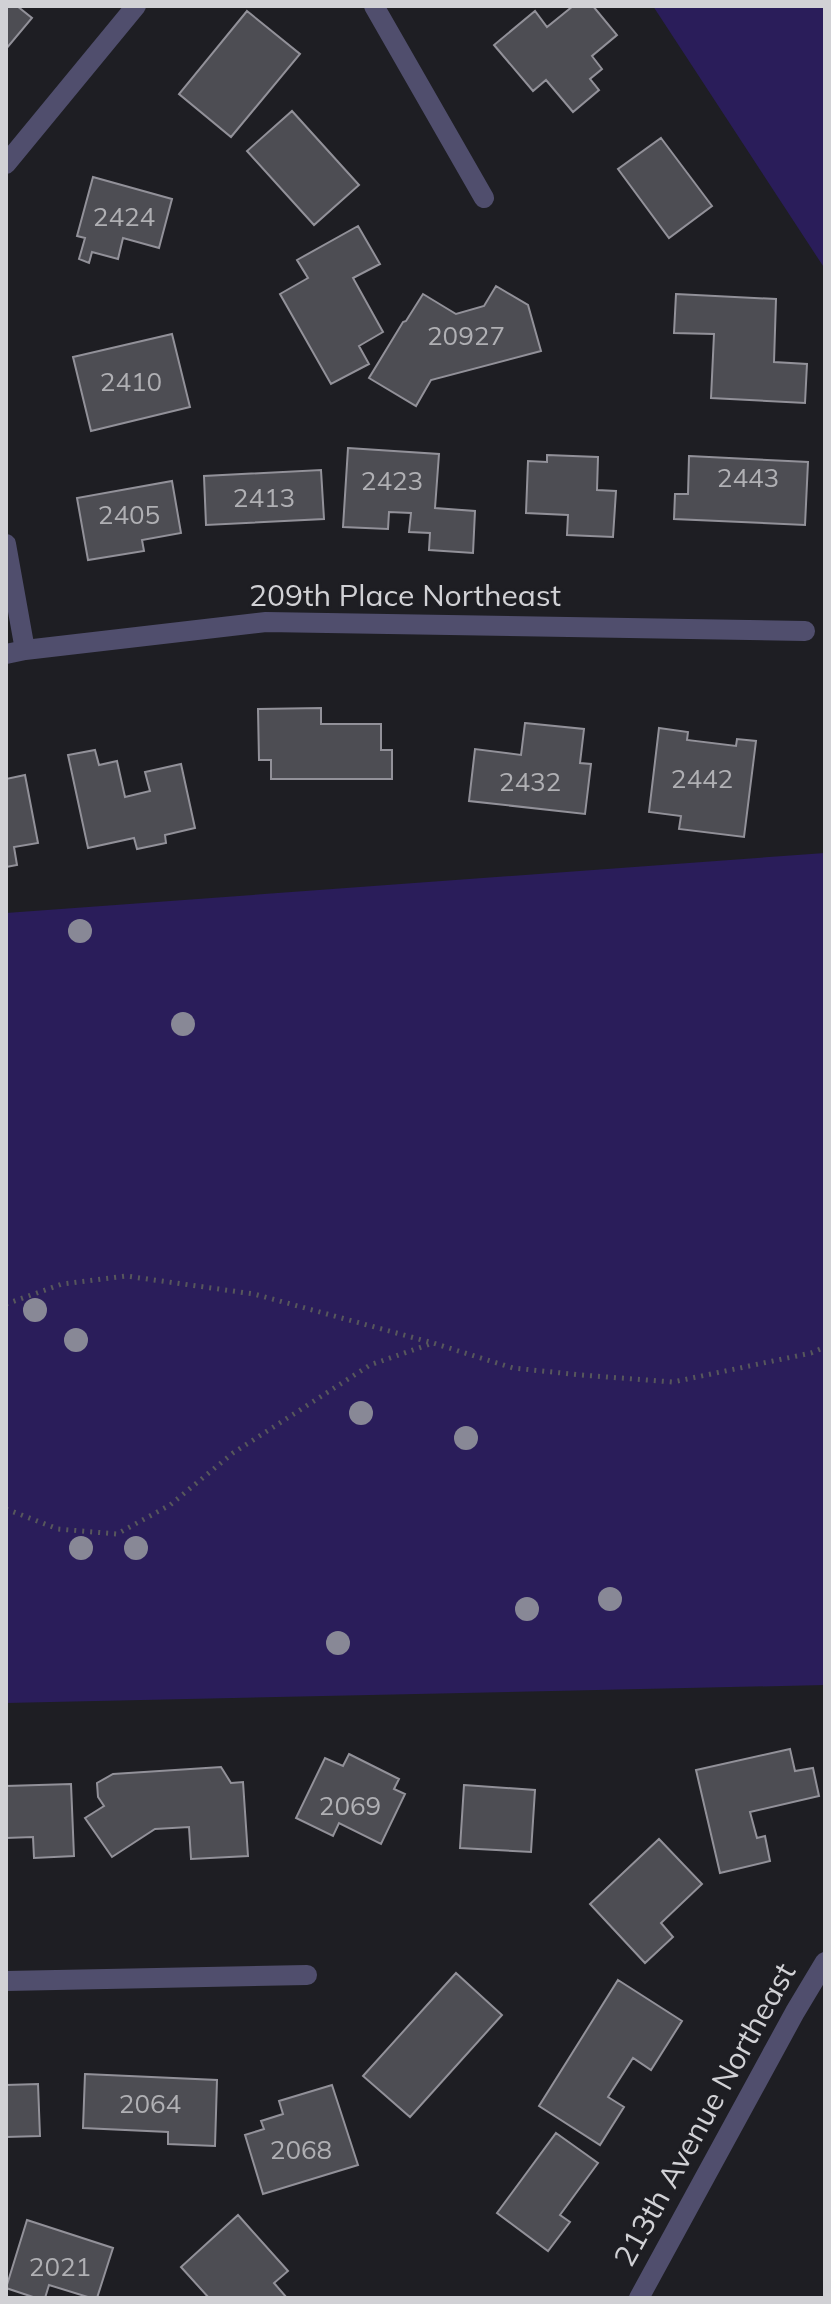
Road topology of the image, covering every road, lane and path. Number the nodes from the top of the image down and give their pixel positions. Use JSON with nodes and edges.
{"nodes":[{"id":1,"x":136,"y":6,"type":"edge"},
{"id":2,"x":374,"y":6,"type":"edge"},
{"id":3,"x":6,"y":164,"type":"edge"},
{"id":4,"x":484,"y":198,"type":"dead end"},
{"id":5,"x":6,"y":544,"type":"edge"},
{"id":6,"x":805,"y":631,"type":"dead end"},
{"id":7,"x":15,"y":652,"type":"edge"},
{"id":8,"x":6,"y":1304,"type":"edge"},
{"id":9,"x":433,"y":1343,"type":"junction"},
{"id":10,"x":825,"y":1347,"type":"edge"},
{"id":11,"x":6,"y":1509,"type":"edge"},
{"id":12,"x":825,"y":1962,"type":"edge"},
{"id":13,"x":307,"y":1975,"type":"dead end"},
{"id":14,"x":6,"y":1981,"type":"edge"},
{"id":15,"x":639,"y":2298,"type":"edge"}],
"edges":[{"from":1,"to":3,"type":"street"},
{"from":2,"to":4,"type":"street"},
{"from":5,"to":7,"type":"street"},
{"from":6,"to":7,"type":"street","name":"209th Place Northeast"},
{"from":8,"to":9,"type":"path"},
{"from":9,"to":10,"type":"path"},
{"from":9,"to":11,"type":"path"},
{"from":12,"to":15,"type":"street","name":"213th Avenue Northeast"},
{"from":13,"to":14,"type":"street"}]}
